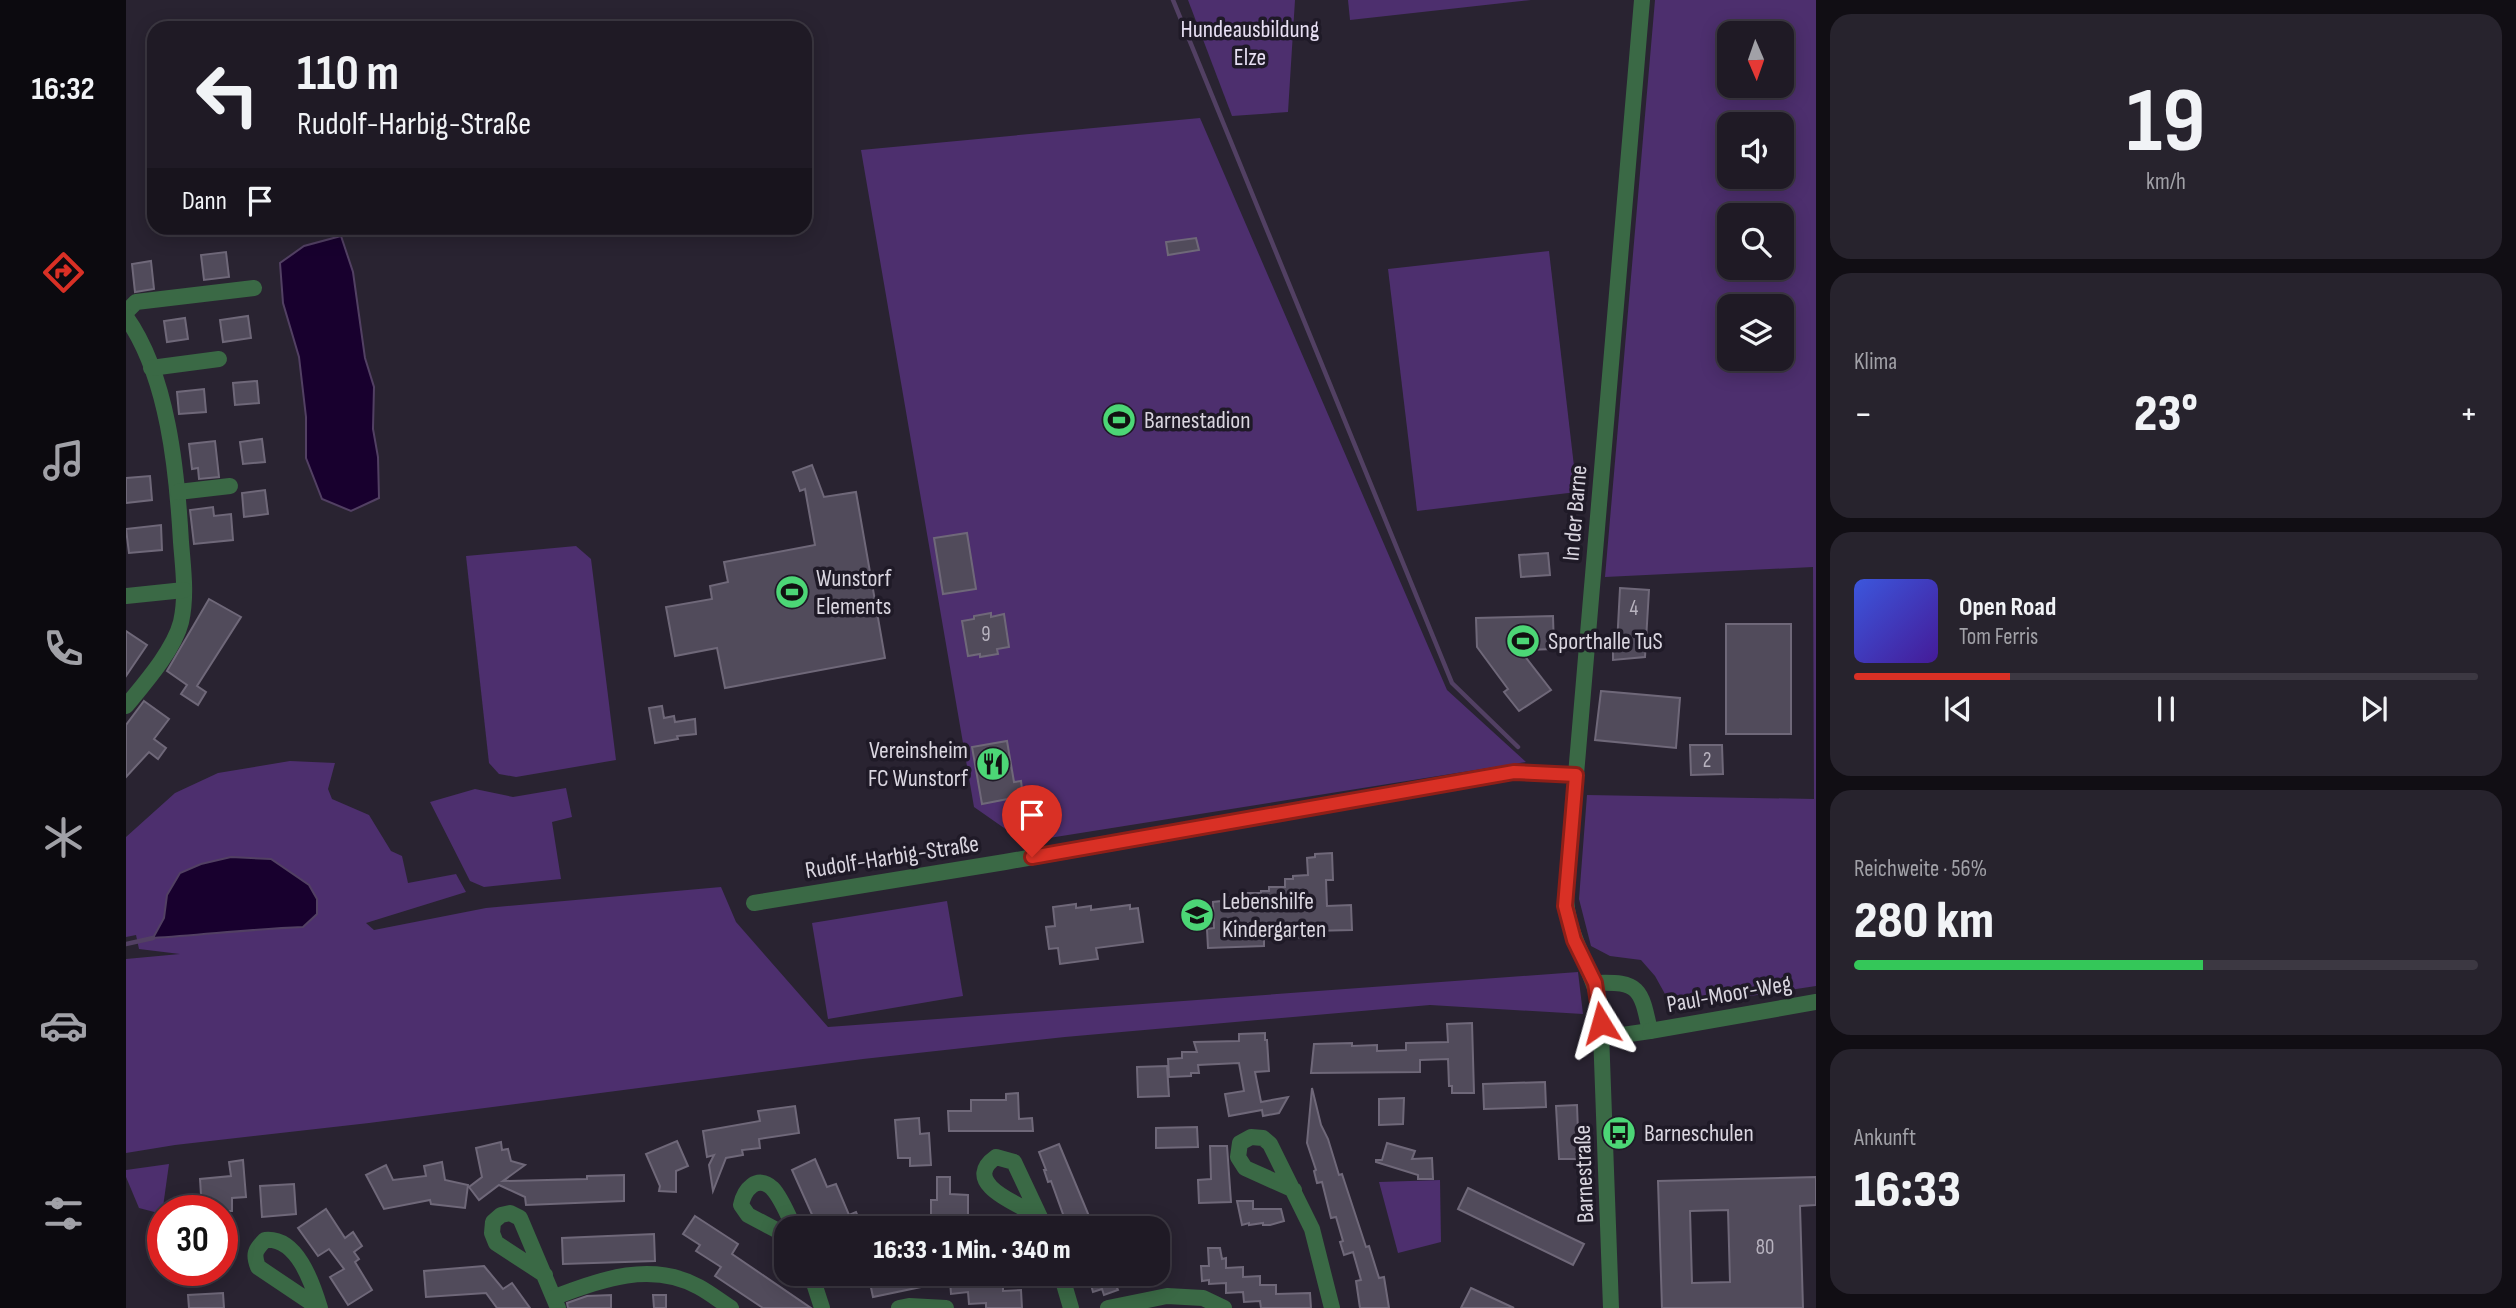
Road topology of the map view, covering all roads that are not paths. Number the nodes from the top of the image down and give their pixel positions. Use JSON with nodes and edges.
{"nodes":[{"id":1,"x":1642,"y":0,"type":"edge"},
{"id":2,"x":254,"y":288,"type":"dead end"},
{"id":3,"x":126,"y":315,"type":"edge"},
{"id":4,"x":219,"y":359,"type":"dead end"},
{"id":5,"x":151,"y":368,"type":"junction"},
{"id":6,"x":230,"y":486,"type":"dead end"},
{"id":7,"x":178,"y":492,"type":"junction"},
{"id":8,"x":184,"y":590,"type":"junction"},
{"id":9,"x":126,"y":596,"type":"edge"},
{"id":10,"x":126,"y":706,"type":"edge"},
{"id":11,"x":1576,"y":775,"type":"junction"},
{"id":12,"x":754,"y":903,"type":"dead end"},
{"id":13,"x":1595,"y":983,"type":"junction"},
{"id":14,"x":1816,"y":1002,"type":"edge"},
{"id":15,"x":1602,"y":1030,"type":"junction"},
{"id":16,"x":1650,"y":1031,"type":"junction"},
{"id":17,"x":1294,"y":1190,"type":"dead end"},
{"id":18,"x":788,"y":1216,"type":"edge"},
{"id":19,"x":774,"y":1229,"type":"edge"},
{"id":20,"x":545,"y":1275,"type":"dead end"},
{"id":21,"x":815,"y":1286,"type":"edge"},
{"id":22,"x":1065,"y":1286,"type":"edge"},
{"id":23,"x":556,"y":1302,"type":"edge"},
{"id":24,"x":319,"y":1308,"type":"edge"},
{"id":25,"x":731,"y":1308,"type":"edge"},
{"id":26,"x":822,"y":1308,"type":"edge"},
{"id":27,"x":899,"y":1308,"type":"edge"},
{"id":28,"x":946,"y":1308,"type":"edge"},
{"id":29,"x":1071,"y":1308,"type":"edge"},
{"id":30,"x":1108,"y":1308,"type":"edge"},
{"id":31,"x":1224,"y":1308,"type":"edge"},
{"id":32,"x":1332,"y":1308,"type":"edge"},
{"id":33,"x":1611,"y":1308,"type":"edge"}],
"edges":[{"from":1,"to":11,"type":"street","name":"In der Barne"},
{"from":2,"to":3,"type":"street"},
{"from":3,"to":5,"type":"street"},
{"from":4,"to":5,"type":"street"},
{"from":5,"to":7,"type":"street"},
{"from":6,"to":7,"type":"street"},
{"from":7,"to":8,"type":"street"},
{"from":8,"to":9,"type":"street"},
{"from":8,"to":10,"type":"street"},
{"from":11,"to":12,"type":"street","name":"Rudolf-Harbig-Straße"},
{"from":11,"to":13,"type":"street","name":"In der Barne"},
{"from":13,"to":15,"type":"street","name":"In der Barne"},
{"from":13,"to":16,"type":"street"},
{"from":14,"to":16,"type":"street","name":"Paul-Moor-Weg"},
{"from":15,"to":16,"type":"street"},
{"from":15,"to":33,"type":"street","name":"Barnestraße"},
{"from":17,"to":32,"type":"street"},
{"from":18,"to":19,"type":"street"},
{"from":20,"to":23,"type":"street"},
{"from":21,"to":26,"type":"street"},
{"from":22,"to":29,"type":"street"},
{"from":23,"to":25,"type":"street"},
{"from":24,"to":24,"type":"street"},
{"from":27,"to":28,"type":"street"},
{"from":30,"to":31,"type":"street"}]}
